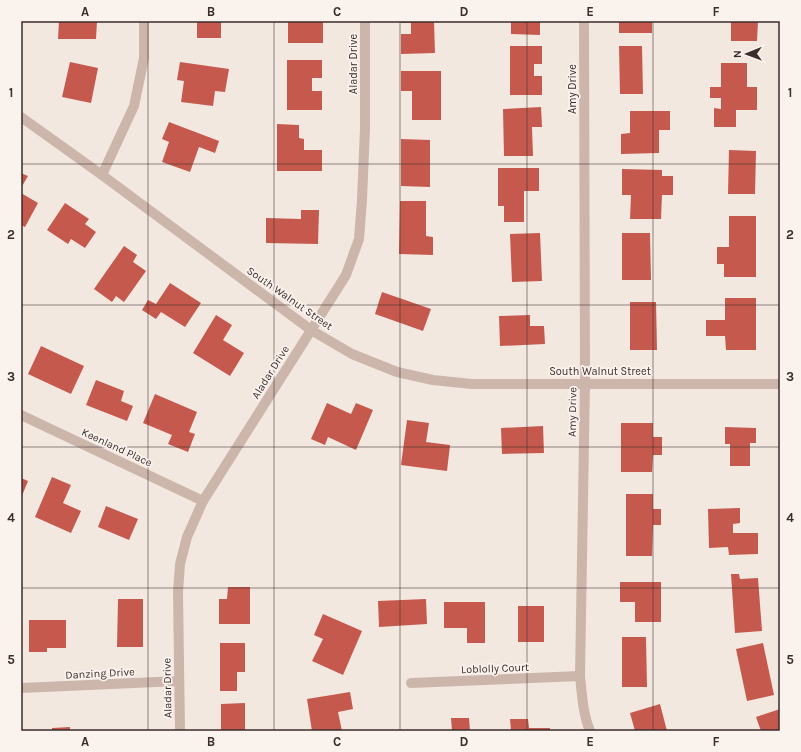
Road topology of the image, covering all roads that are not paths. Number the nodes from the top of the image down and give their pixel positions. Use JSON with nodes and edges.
{"nodes":[{"id":1,"x":144,"y":21,"type":"edge"},
{"id":2,"x":365,"y":21,"type":"edge"},
{"id":3,"x":584,"y":21,"type":"edge"},
{"id":4,"x":21,"y":117,"type":"edge"},
{"id":5,"x":102,"y":175,"type":"junction"},
{"id":6,"x":311,"y":330,"type":"junction"},
{"id":7,"x":585,"y":383,"type":"junction"},
{"id":8,"x":780,"y":384,"type":"edge"},
{"id":9,"x":21,"y":415,"type":"edge"},
{"id":10,"x":203,"y":500,"type":"junction"},
{"id":11,"x":580,"y":676,"type":"junction"},
{"id":12,"x":179,"y":681,"type":"junction"},
{"id":13,"x":412,"y":683,"type":"dead end"},
{"id":14,"x":21,"y":688,"type":"edge"},
{"id":15,"x":180,"y":731,"type":"edge"},
{"id":16,"x":590,"y":731,"type":"edge"}],
"edges":[{"from":1,"to":5,"type":"street"},
{"from":2,"to":6,"type":"street","name":"Aladar Drive"},
{"from":3,"to":7,"type":"street","name":"Amy Drive"},
{"from":4,"to":5,"type":"street","name":"South Walnut Street"},
{"from":5,"to":6,"type":"street","name":"South Walnut Street"},
{"from":6,"to":7,"type":"street","name":"South Walnut Street"},
{"from":6,"to":10,"type":"street","name":"Aladar Drive"},
{"from":7,"to":8,"type":"street","name":"South Walnut Street"},
{"from":7,"to":11,"type":"street","name":"Amy Drive"},
{"from":9,"to":10,"type":"street","name":"Keenland Place"},
{"from":10,"to":12,"type":"street","name":"Aladar Drive"},
{"from":11,"to":13,"type":"street","name":"Loblolly Court"},
{"from":11,"to":16,"type":"street","name":"Amy Drive"},
{"from":12,"to":14,"type":"street","name":"Danzing Drive"},
{"from":12,"to":15,"type":"street","name":"Aladar Drive"}]}
